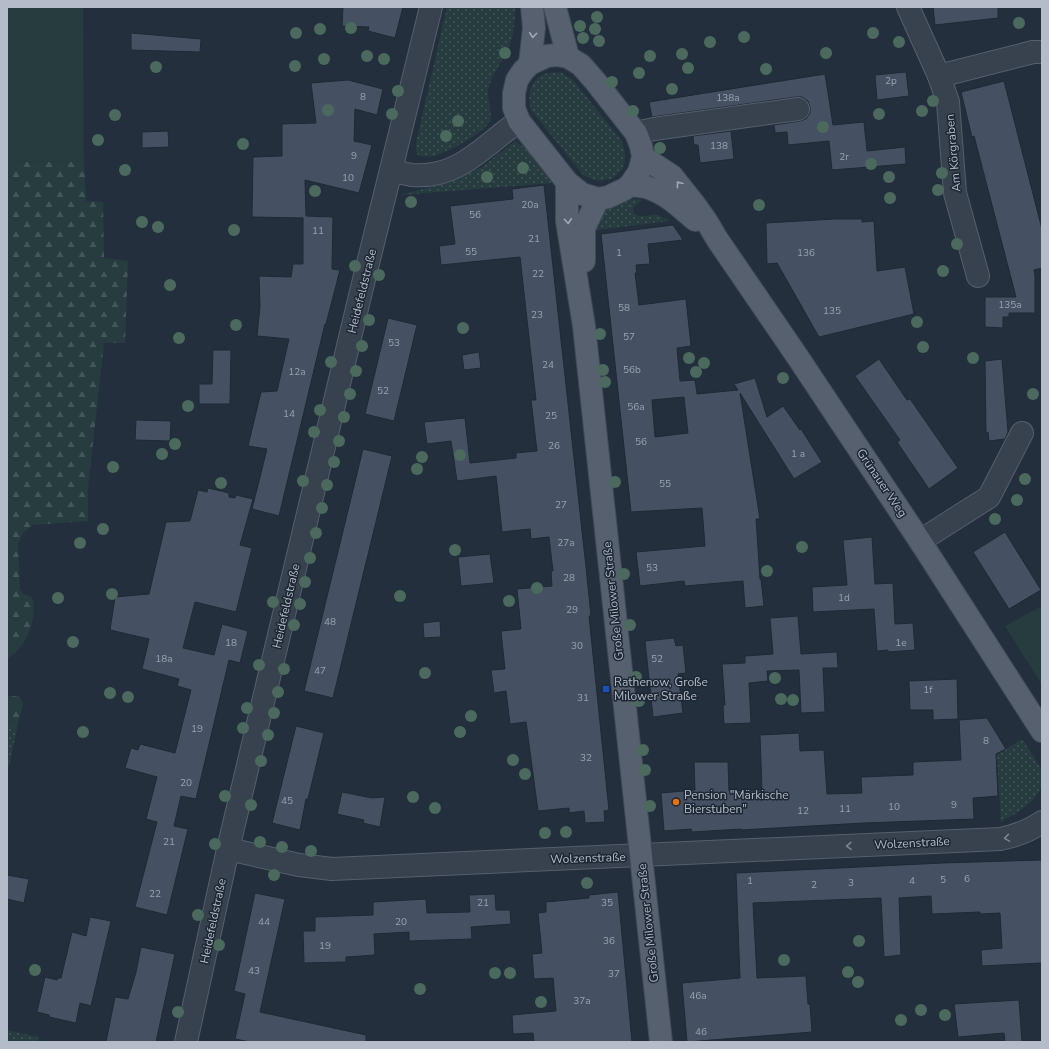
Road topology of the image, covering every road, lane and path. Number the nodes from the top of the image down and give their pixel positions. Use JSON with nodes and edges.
{"nodes":[{"id":1,"x":432,"y":7,"type":"edge"},
{"id":2,"x":532,"y":7,"type":"edge"},
{"id":3,"x":555,"y":7,"type":"edge"},
{"id":4,"x":908,"y":7,"type":"edge"},
{"id":5,"x":1042,"y":52,"type":"edge"},
{"id":6,"x":568,"y":57,"type":"junction"},
{"id":7,"x":530,"y":64,"type":"junction"},
{"id":8,"x":939,"y":76,"type":"junction"},
{"id":9,"x":798,"y":109,"type":"dead end"},
{"id":10,"x":519,"y":121,"type":"junction"},
{"id":11,"x":636,"y":133,"type":"junction"},
{"id":12,"x":643,"y":157,"type":"junction"},
{"id":13,"x":391,"y":170,"type":"junction"},
{"id":14,"x":567,"y":182,"type":"junction"},
{"id":15,"x":630,"y":185,"type":"junction"},
{"id":16,"x":598,"y":199,"type":"junction"},
{"id":17,"x":717,"y":240,"type":"junction"},
{"id":18,"x":978,"y":276,"type":"dead end"},
{"id":19,"x":584,"y":326,"type":"junction"},
{"id":20,"x":1022,"y":433,"type":"dead end"},
{"id":21,"x":920,"y":541,"type":"junction"},
{"id":22,"x":1042,"y":731,"type":"edge"},
{"id":23,"x":1042,"y":822,"type":"edge"},
{"id":24,"x":228,"y":849,"type":"junction"},
{"id":25,"x":641,"y":856,"type":"junction"},
{"id":26,"x":186,"y":1042,"type":"edge"},
{"id":27,"x":661,"y":1042,"type":"edge"}],
"edges":[{"from":1,"to":13,"type":"street","name":"Heidefeldstraße"},
{"from":2,"to":7,"type":"main road","one_way":true},
{"from":3,"to":6,"type":"main road"},
{"from":4,"to":8,"type":"street","name":"Am Körgraben"},
{"from":5,"to":8,"type":"street"},
{"from":6,"to":7,"type":"main road"},
{"from":6,"to":11,"type":"main road"},
{"from":7,"to":10,"type":"main road"},
{"from":8,"to":18,"type":"street","name":"Am Körgraben"},
{"from":9,"to":11,"type":"street"},
{"from":10,"to":13,"type":"street"},
{"from":10,"to":14,"type":"main road"},
{"from":11,"to":12,"type":"main road"},
{"from":12,"to":15,"type":"main road"},
{"from":17,"to":12,"type":"main road","name":"Grünauer Weg","one_way":true},
{"from":13,"to":24,"type":"street","name":"Heidefeldstraße"},
{"from":14,"to":16,"type":"main road"},
{"from":14,"to":19,"type":"main road","name":"Große Milower Straße","one_way":true},
{"from":15,"to":16,"type":"main road"},
{"from":15,"to":17,"type":"main road","name":"Grünauer Weg"},
{"from":16,"to":19,"type":"main road","name":"Große Milower Straße"},
{"from":17,"to":21,"type":"main road","name":"Grünauer Weg"},
{"from":19,"to":25,"type":"main road","name":"Große Milower Straße"},
{"from":20,"to":21,"type":"street"},
{"from":21,"to":22,"type":"main road","name":"Grünauer Weg"},
{"from":23,"to":25,"type":"street","name":"Wolzenstraße","one_way":true},
{"from":24,"to":25,"type":"street","name":"Wolzenstraße"},
{"from":24,"to":26,"type":"street","name":"Heidefeldstraße"},
{"from":25,"to":27,"type":"main road","name":"Große Milower Straße"}]}
